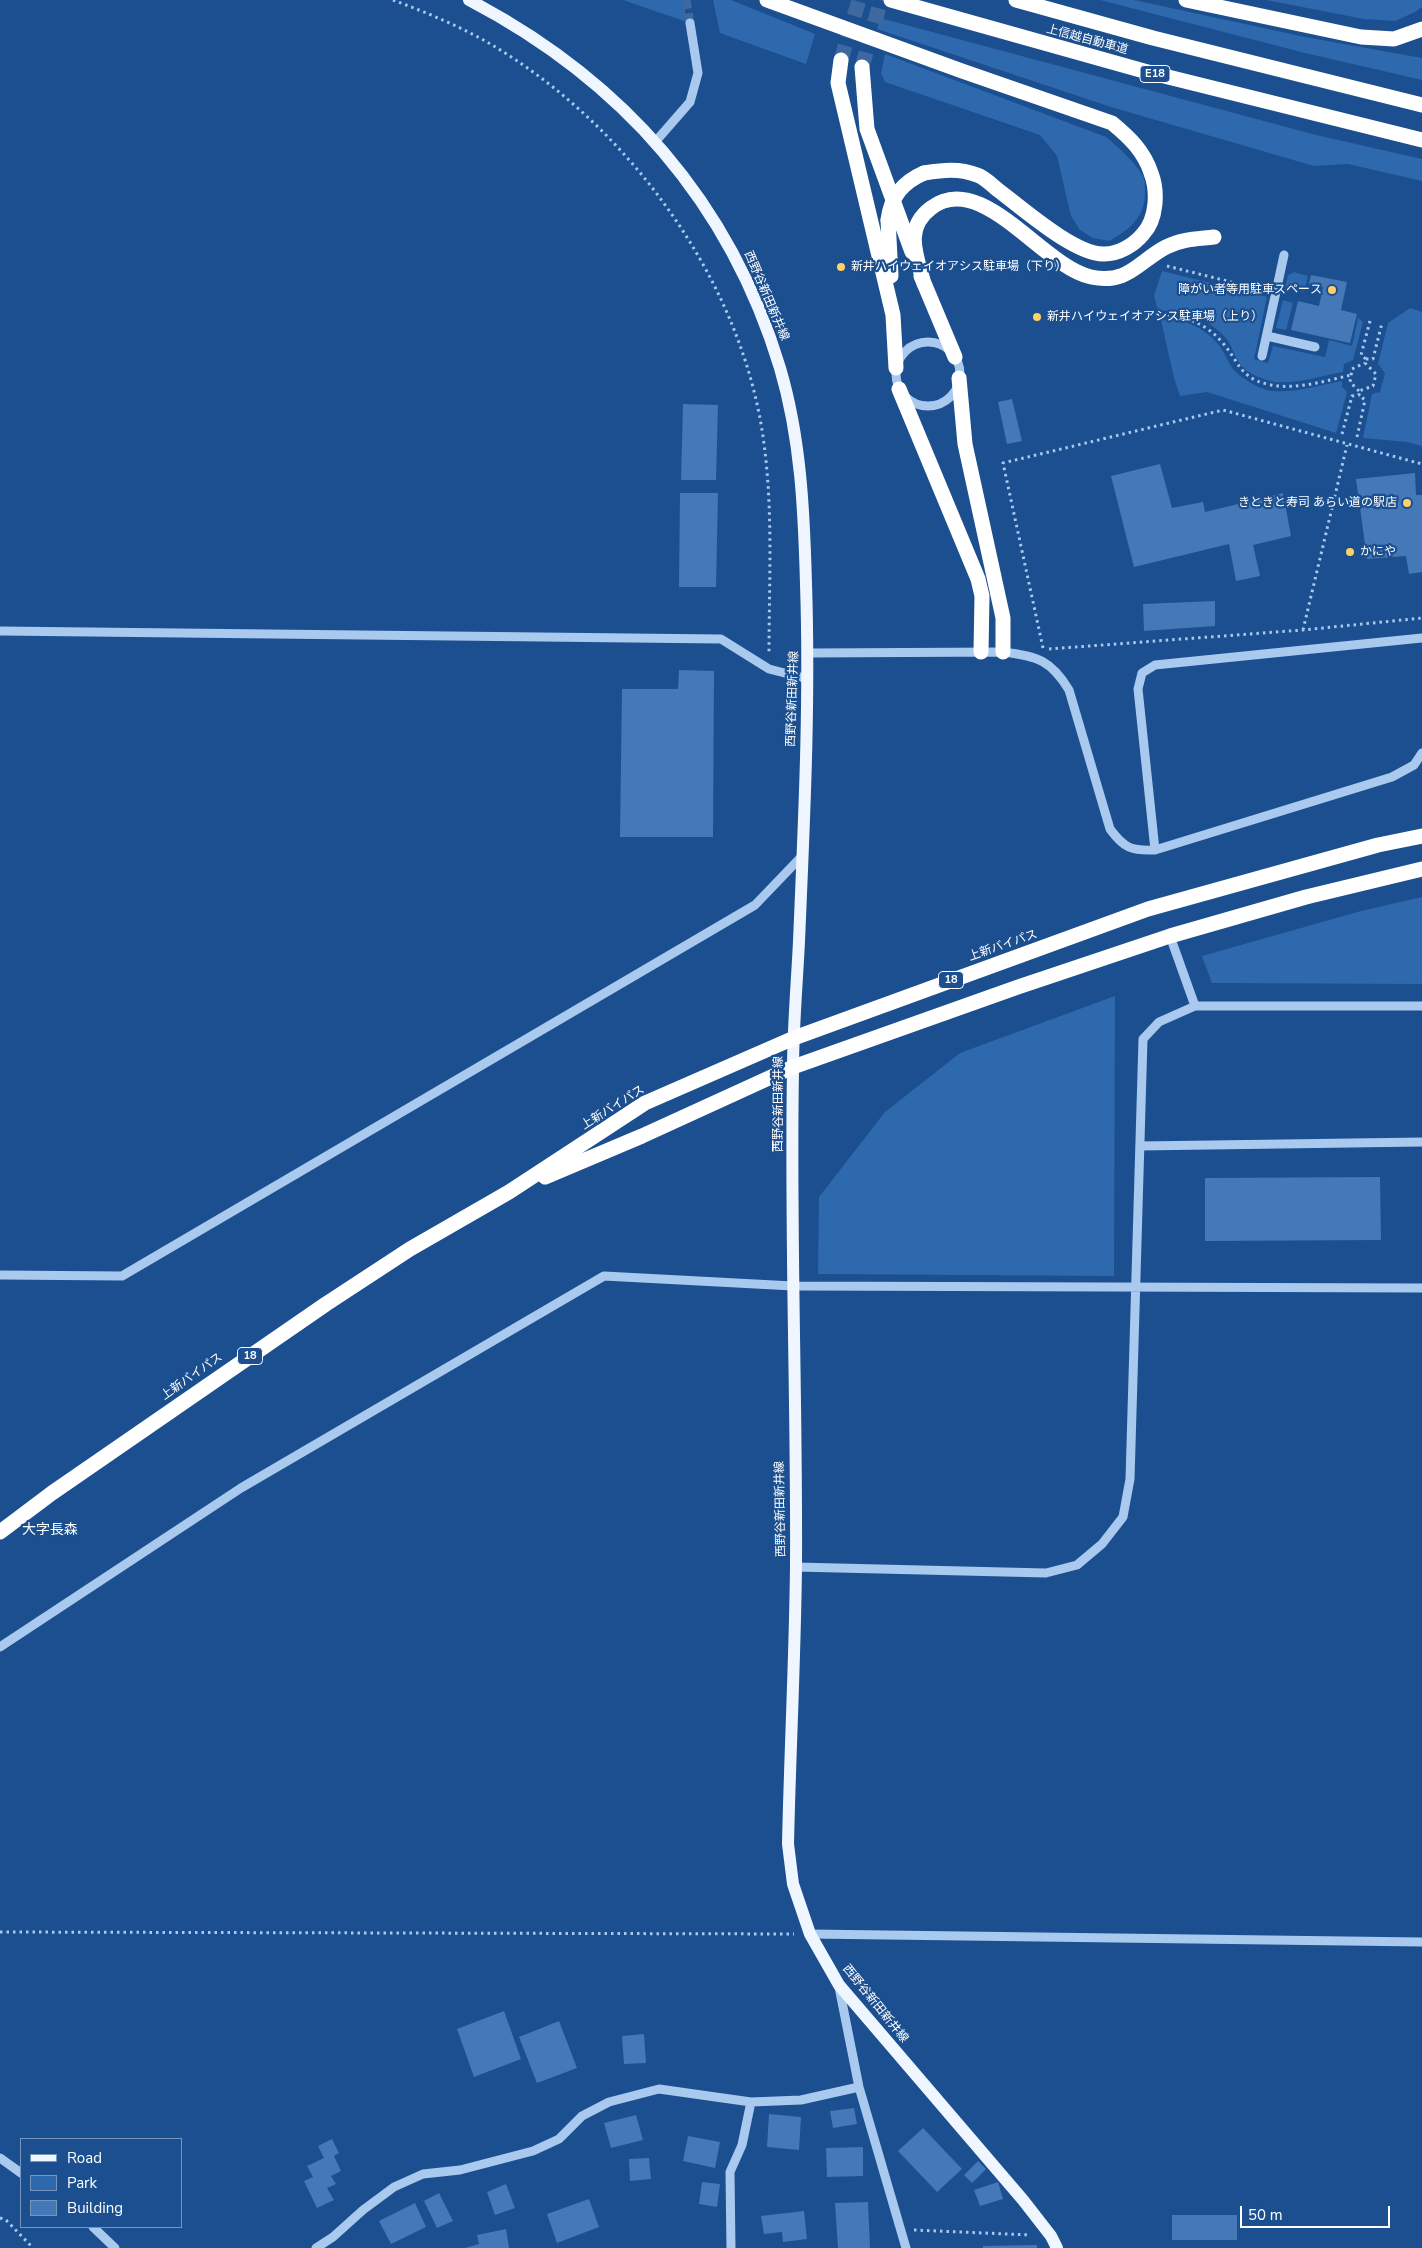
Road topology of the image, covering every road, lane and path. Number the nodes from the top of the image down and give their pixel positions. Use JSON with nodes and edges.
{"nodes":[{"id":1,"x":393,"y":0,"type":"edge"},
{"id":2,"x":469,"y":0,"type":"edge"},
{"id":3,"x":767,"y":0,"type":"edge"},
{"id":4,"x":891,"y":0,"type":"edge"},
{"id":5,"x":1016,"y":0,"type":"edge"},
{"id":6,"x":1186,"y":0,"type":"edge"},
{"id":7,"x":690,"y":23,"type":"tunnel mouth"},
{"id":8,"x":1422,"y":29,"type":"edge"},
{"id":9,"x":841,"y":60,"type":"tunnel mouth"},
{"id":10,"x":862,"y":67,"type":"tunnel mouth"},
{"id":11,"x":1422,"y":105,"type":"edge"},
{"id":12,"x":1422,"y":140,"type":"edge"},
{"id":13,"x":656,"y":141,"type":"junction"},
{"id":14,"x":1214,"y":237,"type":"dead end"},
{"id":15,"x":1284,"y":255,"type":"dead end"},
{"id":16,"x":1166,"y":266,"type":"dead end"},
{"id":17,"x":924,"y":284,"type":"junction"},
{"id":18,"x":1277,"y":293,"type":"junction"},
{"id":19,"x":893,"y":315,"type":"junction"},
{"id":20,"x":1370,"y":321,"type":"dead end"},
{"id":21,"x":1382,"y":324,"type":"dead end"},
{"id":22,"x":1267,"y":336,"type":"junction"},
{"id":23,"x":1315,"y":347,"type":"dead end"},
{"id":24,"x":1262,"y":356,"type":"dead end"},
{"id":25,"x":955,"y":357,"type":"junction"},
{"id":26,"x":1366,"y":361,"type":"junction"},
{"id":27,"x":896,"y":368,"type":"junction"},
{"id":28,"x":959,"y":378,"type":"junction"},
{"id":29,"x":899,"y":389,"type":"junction"},
{"id":30,"x":1359,"y":393,"type":"junction"},
{"id":31,"x":1342,"y":434,"type":"dead end"},
{"id":32,"x":1357,"y":437,"type":"dead end"},
{"id":33,"x":1347,"y":445,"type":"junction"},
{"id":34,"x":1422,"y":464,"type":"edge"},
{"id":35,"x":1422,"y":618,"type":"edge"},
{"id":36,"x":1303,"y":630,"type":"junction"},
{"id":37,"x":0,"y":631,"type":"edge"},
{"id":38,"x":1422,"y":638,"type":"edge"},
{"id":39,"x":1044,"y":650,"type":"junction"},
{"id":40,"x":981,"y":652,"type":"junction"},
{"id":41,"x":1003,"y":652,"type":"junction"},
{"id":42,"x":809,"y":653,"type":"junction"},
{"id":43,"x":1046,"y":662,"type":"junction"},
{"id":44,"x":770,"y":669,"type":"junction"},
{"id":45,"x":808,"y":679,"type":"junction"},
{"id":46,"x":1422,"y":753,"type":"edge"},
{"id":47,"x":1422,"y":836,"type":"edge"},
{"id":48,"x":1155,"y":850,"type":"junction"},
{"id":49,"x":802,"y":855,"type":"junction"},
{"id":50,"x":1422,"y":869,"type":"edge"},
{"id":51,"x":1170,"y":936,"type":"junction"},
{"id":52,"x":1195,"y":1006,"type":"junction"},
{"id":53,"x":1422,"y":1006,"type":"edge"},
{"id":54,"x":794,"y":1038,"type":"junction"},
{"id":55,"x":792,"y":1067,"type":"junction"},
{"id":56,"x":1422,"y":1142,"type":"edge"},
{"id":57,"x":1140,"y":1146,"type":"junction"},
{"id":58,"x":509,"y":1192,"type":"junction"},
{"id":59,"x":0,"y":1275,"type":"edge"},
{"id":60,"x":793,"y":1286,"type":"junction"},
{"id":61,"x":1136,"y":1287,"type":"junction"},
{"id":62,"x":1422,"y":1288,"type":"edge"},
{"id":63,"x":0,"y":1532,"type":"edge"},
{"id":64,"x":796,"y":1567,"type":"junction"},
{"id":65,"x":0,"y":1647,"type":"edge"},
{"id":66,"x":0,"y":1932,"type":"edge"},
{"id":67,"x":810,"y":1934,"type":"junction"},
{"id":68,"x":1422,"y":1942,"type":"edge"},
{"id":69,"x":839,"y":1985,"type":"junction"},
{"id":70,"x":859,"y":2087,"type":"junction"},
{"id":71,"x":751,"y":2102,"type":"junction"},
{"id":72,"x":0,"y":2158,"type":"edge"},
{"id":73,"x":20,"y":2172,"type":"edge"},
{"id":74,"x":0,"y":2218,"type":"edge"},
{"id":75,"x":93,"y":2228,"type":"edge"},
{"id":76,"x":902,"y":2230,"type":"junction"},
{"id":77,"x":1051,"y":2236,"type":"junction"},
{"id":78,"x":32,"y":2248,"type":"edge"},
{"id":79,"x":115,"y":2248,"type":"edge"},
{"id":80,"x":316,"y":2248,"type":"edge"},
{"id":81,"x":731,"y":2248,"type":"edge"},
{"id":82,"x":906,"y":2248,"type":"edge"},
{"id":83,"x":1057,"y":2248,"type":"edge"}],
"edges":[{"from":1,"to":44,"type":"path"},
{"from":2,"to":13,"type":"main road","name":"西野谷新田新井線"},
{"from":3,"to":19,"type":"highway","bridge":true},
{"from":4,"to":12,"type":"highway","name":"上信越自動車道","number":"E18"},
{"from":5,"to":11,"type":"highway","name":"上信越自動車道"},
{"from":6,"to":8,"type":"highway"},
{"from":7,"to":13,"type":"street"},
{"from":9,"to":19,"type":"highway"},
{"from":10,"to":17,"type":"highway"},
{"from":13,"to":42,"type":"main road","name":"西野谷新田新井線"},
{"from":14,"to":17,"type":"highway"},
{"from":15,"to":18,"type":"street"},
{"from":16,"to":18,"type":"path"},
{"from":17,"to":25,"type":"highway"},
{"from":18,"to":22,"type":"street"},
{"from":19,"to":27,"type":"highway"},
{"from":20,"to":26,"type":"path"},
{"from":21,"to":26,"type":"path"},
{"from":22,"to":23,"type":"street"},
{"from":22,"to":24,"type":"street"},
{"from":25,"to":27,"type":"street"},
{"from":25,"to":28,"type":"street"},
{"from":26,"to":30,"type":"path"},
{"from":26,"to":30,"type":"path"},
{"from":27,"to":29,"type":"street"},
{"from":28,"to":29,"type":"street"},
{"from":28,"to":41,"type":"highway"},
{"from":29,"to":40,"type":"highway"},
{"from":30,"to":31,"type":"path"},
{"from":30,"to":32,"type":"path"},
{"from":33,"to":34,"type":"path"},
{"from":33,"to":36,"type":"path"},
{"from":33,"to":39,"type":"path"},
{"from":35,"to":36,"type":"path"},
{"from":36,"to":39,"type":"path"},
{"from":37,"to":44,"type":"street"},
{"from":38,"to":48,"type":"street"},
{"from":39,"to":43,"type":"path"},
{"from":40,"to":41,"type":"street"},
{"from":40,"to":42,"type":"street"},
{"from":41,"to":43,"type":"street"},
{"from":42,"to":45,"type":"main road","name":"西野谷新田新井線"},
{"from":43,"to":48,"type":"street"},
{"from":44,"to":45,"type":"street"},
{"from":45,"to":49,"type":"main road","name":"西野谷新田新井線"},
{"from":46,"to":48,"type":"street"},
{"from":47,"to":54,"type":"highway","name":"上新バイパス","number":"18"},
{"from":49,"to":54,"type":"main road","name":"西野谷新田新井線"},
{"from":49,"to":59,"type":"street"},
{"from":50,"to":51,"type":"highway","name":"上新バイパス","number":"18"},
{"from":51,"to":52,"type":"street"},
{"from":51,"to":55,"type":"highway","name":"上新バイパス","number":"18"},
{"from":52,"to":53,"type":"street"},
{"from":52,"to":57,"type":"street"},
{"from":54,"to":55,"type":"main road","name":"西野谷新田新井線"},
{"from":54,"to":58,"type":"highway","name":"上新バイパス","number":"18"},
{"from":55,"to":58,"type":"highway","name":"上新バイパス","number":"18"},
{"from":55,"to":60,"type":"main road","name":"西野谷新田新井線"},
{"from":56,"to":57,"type":"street"},
{"from":57,"to":61,"type":"street"},
{"from":58,"to":63,"type":"highway","name":"上新バイパス","number":"18"},
{"from":60,"to":61,"type":"street"},
{"from":60,"to":64,"type":"main road","name":"西野谷新田新井線"},
{"from":60,"to":65,"type":"street"},
{"from":61,"to":62,"type":"street"},
{"from":61,"to":64,"type":"street"},
{"from":64,"to":67,"type":"main road","name":"西野谷新田新井線"},
{"from":66,"to":67,"type":"path"},
{"from":67,"to":68,"type":"street"},
{"from":67,"to":69,"type":"main road","name":"西野谷新田新井線"},
{"from":69,"to":70,"type":"street"},
{"from":69,"to":77,"type":"main road","name":"西野谷新田新井線"},
{"from":70,"to":71,"type":"street"},
{"from":70,"to":76,"type":"street"},
{"from":71,"to":80,"type":"street"},
{"from":71,"to":81,"type":"street"},
{"from":72,"to":73,"type":"street"},
{"from":74,"to":78,"type":"path"},
{"from":75,"to":79,"type":"street"},
{"from":76,"to":77,"type":"path"},
{"from":76,"to":82,"type":"street"},
{"from":77,"to":83,"type":"main road","name":"西野谷新田新井線"}]}
